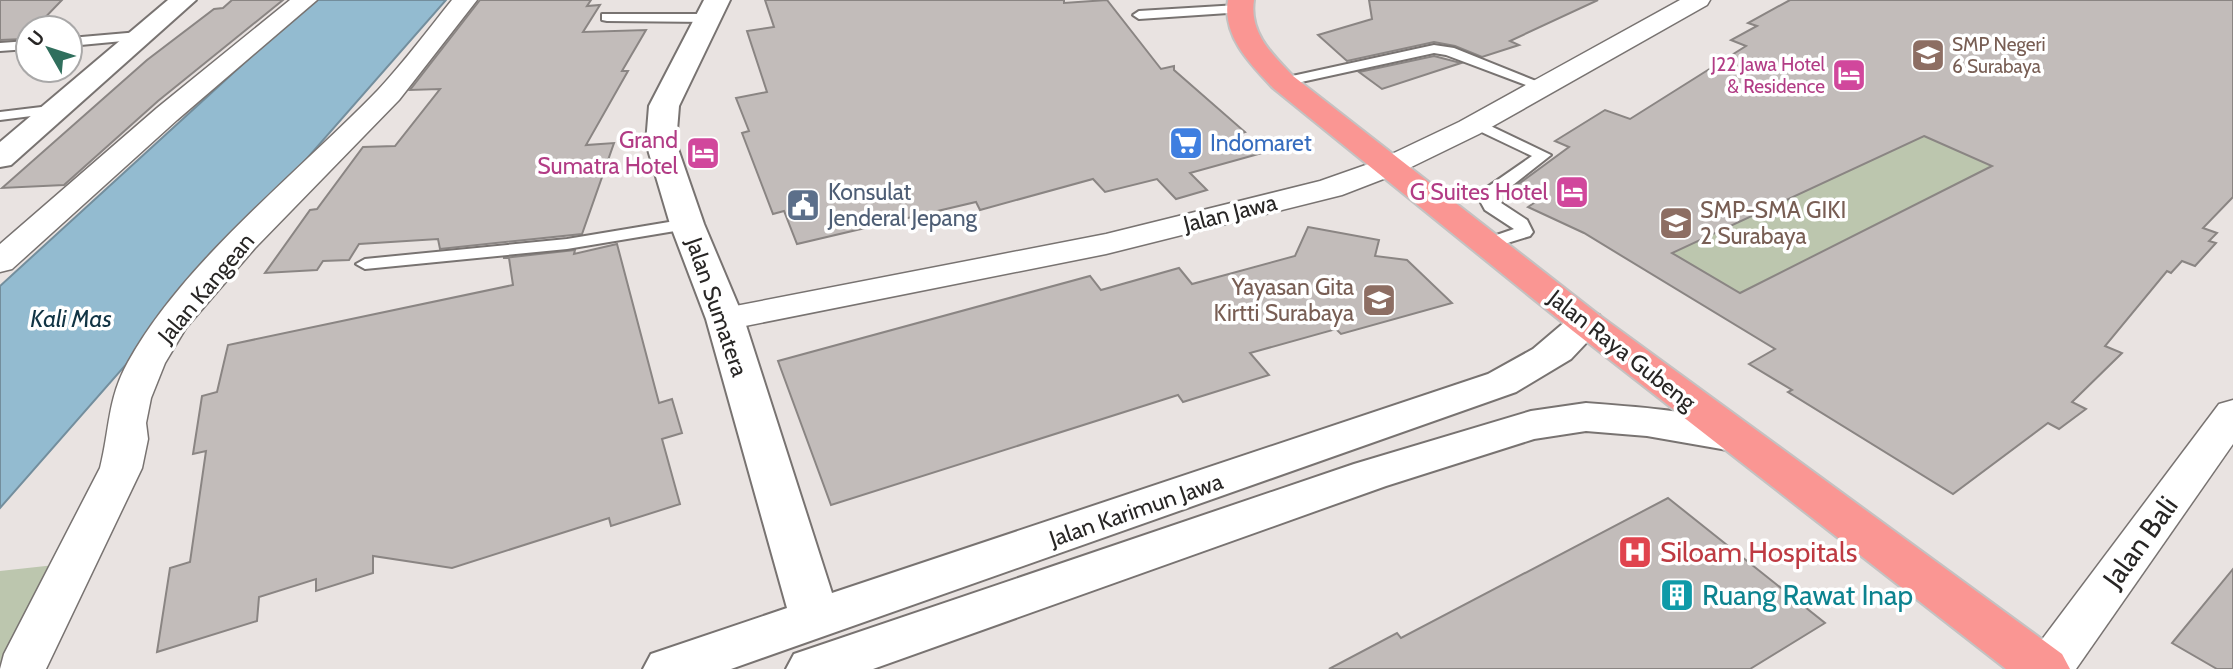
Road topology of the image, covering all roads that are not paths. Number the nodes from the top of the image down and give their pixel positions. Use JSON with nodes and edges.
{"nodes":[{"id":1,"x":183,"y":0,"type":"edge"},
{"id":2,"x":305,"y":0,"type":"edge"},
{"id":3,"x":465,"y":0,"type":"edge"},
{"id":4,"x":1698,"y":0,"type":"edge"},
{"id":5,"x":1239,"y":4,"type":"edge"},
{"id":6,"x":713,"y":9,"type":"edge"},
{"id":7,"x":1139,"y":15,"type":"dead end"},
{"id":8,"x":607,"y":17,"type":"dead end"},
{"id":9,"x":84,"y":42,"type":"edge"},
{"id":10,"x":133,"y":42,"type":"junction"},
{"id":11,"x":84,"y":51,"type":"edge"},
{"id":12,"x":1283,"y":82,"type":"junction"},
{"id":13,"x":1544,"y":87,"type":"junction"},
{"id":14,"x":58,"y":109,"type":"junction"},
{"id":15,"x":0,"y":116,"type":"edge"},
{"id":16,"x":1476,"y":124,"type":"junction"},
{"id":17,"x":1543,"y":155,"type":"joint"},
{"id":18,"x":0,"y":158,"type":"edge"},
{"id":19,"x":1388,"y":167,"type":"junction"},
{"id":20,"x":687,"y":224,"type":"junction"},
{"id":21,"x":1488,"y":244,"type":"junction"},
{"id":22,"x":0,"y":262,"type":"edge"},
{"id":23,"x":365,"y":264,"type":"dead end"},
{"id":24,"x":725,"y":319,"type":"junction"},
{"id":25,"x":1586,"y":323,"type":"junction"},
{"id":26,"x":2233,"y":414,"type":"edge"},
{"id":27,"x":1733,"y":436,"type":"junction"},
{"id":28,"x":1338,"y":440,"type":"junction"},
{"id":29,"x":1370,"y":475,"type":"junction"},
{"id":30,"x":821,"y":656,"type":"edge"},
{"id":31,"x":21,"y":669,"type":"edge"},
{"id":32,"x":669,"y":669,"type":"edge"},
{"id":33,"x":2046,"y":669,"type":"edge"}],
"edges":[{"from":1,"to":10,"type":"street"},
{"from":2,"to":22,"type":"street"},
{"from":3,"to":31,"type":"street","name":"Jalan Kangean"},
{"from":4,"to":13,"type":"street","name":"Jalan Jawa"},
{"from":5,"to":7,"type":"lane"},
{"from":5,"to":12,"type":"highway","name":"Jalan Raya Gubeng"},
{"from":6,"to":8,"type":"lane"},
{"from":6,"to":20,"type":"street","name":"Jalan Sumatera"},
{"from":9,"to":10,"type":"lane"},
{"from":10,"to":11,"type":"lane"},
{"from":10,"to":14,"type":"street"},
{"from":12,"to":13,"type":"lane"},
{"from":12,"to":19,"type":"highway","name":"Jalan Raya Gubeng"},
{"from":13,"to":16,"type":"street","name":"Jalan Jawa"},
{"from":14,"to":15,"type":"lane"},
{"from":14,"to":18,"type":"street"},
{"from":16,"to":17,"type":"lane"},
{"from":16,"to":19,"type":"street","name":"Jalan Jawa"},
{"from":17,"to":21,"type":"lane"},
{"from":19,"to":21,"type":"highway","name":"Jalan Raya Gubeng"},
{"from":19,"to":24,"type":"street","name":"Jalan Jawa"},
{"from":20,"to":23,"type":"lane"},
{"from":20,"to":24,"type":"street","name":"Jalan Sumatera"},
{"from":21,"to":25,"type":"highway","name":"Jalan Raya Gubeng"},
{"from":24,"to":30,"type":"street","name":"Jalan Sumatera"},
{"from":25,"to":27,"type":"highway","name":"Jalan Raya Gubeng"},
{"from":25,"to":28,"type":"street","name":"Jalan Karimun Jawa"},
{"from":26,"to":33,"type":"street","name":"Jalan Bali"},
{"from":27,"to":29,"type":"street","name":"Jalan Karimun Jawa"},
{"from":27,"to":33,"type":"highway","name":"Jalan Raya Gubeng"},
{"from":28,"to":29,"type":"street"},
{"from":28,"to":30,"type":"street","name":"Jalan Karimun Jawa"},
{"from":29,"to":30,"type":"street","name":"Jalan Karimun Jawa"},
{"from":30,"to":32,"type":"street","name":"Jalan Karimun Jawa"}]}
